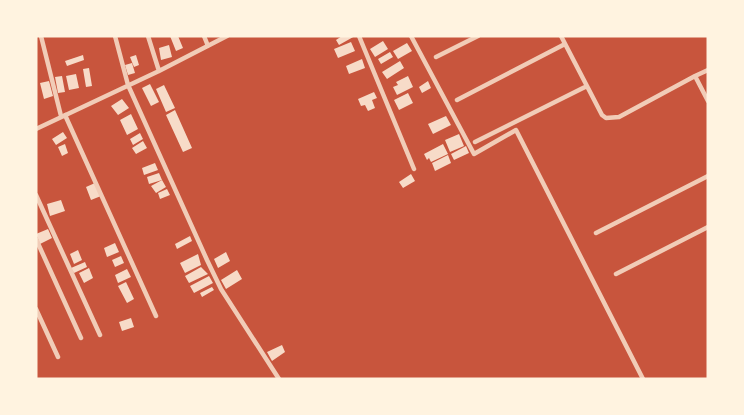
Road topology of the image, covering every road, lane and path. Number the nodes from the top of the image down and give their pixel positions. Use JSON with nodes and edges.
{"nodes":[{"id":1,"x":42,"y":36,"type":"edge"},
{"id":2,"x":116,"y":36,"type":"edge"},
{"id":3,"x":148,"y":36,"type":"edge"},
{"id":4,"x":204,"y":36,"type":"edge"},
{"id":5,"x":227,"y":36,"type":"edge"},
{"id":6,"x":359,"y":36,"type":"edge"},
{"id":7,"x":411,"y":36,"type":"edge"},
{"id":8,"x":478,"y":36,"type":"edge"},
{"id":9,"x":561,"y":36,"type":"edge"},
{"id":10,"x":566,"y":44,"type":"junction"},
{"id":11,"x":208,"y":46,"type":"junction"},
{"id":12,"x":436,"y":58,"type":"dead end"},
{"id":13,"x":708,"y":70,"type":"edge"},
{"id":14,"x":159,"y":72,"type":"junction"},
{"id":15,"x":695,"y":76,"type":"junction"},
{"id":16,"x":128,"y":84,"type":"junction"},
{"id":17,"x":587,"y":86,"type":"junction"},
{"id":18,"x":457,"y":100,"type":"dead end"},
{"id":19,"x":708,"y":101,"type":"edge"},
{"id":20,"x":63,"y":115,"type":"junction"},
{"id":21,"x":36,"y":128,"type":"edge"},
{"id":22,"x":475,"y":142,"type":"dead end"},
{"id":23,"x":414,"y":169,"type":"dead end"},
{"id":24,"x":708,"y":176,"type":"edge"},
{"id":25,"x":36,"y":195,"type":"edge"},
{"id":26,"x":708,"y":227,"type":"edge"},
{"id":27,"x":596,"y":233,"type":"dead end"},
{"id":28,"x":36,"y":240,"type":"edge"},
{"id":29,"x":616,"y":274,"type":"dead end"},
{"id":30,"x":36,"y":309,"type":"edge"},
{"id":31,"x":156,"y":316,"type":"dead end"},
{"id":32,"x":100,"y":335,"type":"dead end"},
{"id":33,"x":81,"y":338,"type":"dead end"},
{"id":34,"x":58,"y":357,"type":"dead end"},
{"id":35,"x":279,"y":379,"type":"edge"},
{"id":36,"x":643,"y":379,"type":"edge"}],
"edges":[{"from":1,"to":20,"type":"street"},
{"from":2,"to":16,"type":"street"},
{"from":3,"to":14,"type":"street"},
{"from":4,"to":11,"type":"street"},
{"from":5,"to":11,"type":"street"},
{"from":6,"to":23,"type":"street"},
{"from":7,"to":36,"type":"street"},
{"from":8,"to":12,"type":"street"},
{"from":9,"to":10,"type":"street"},
{"from":10,"to":17,"type":"street"},
{"from":10,"to":18,"type":"street"},
{"from":11,"to":14,"type":"street"},
{"from":13,"to":15,"type":"street"},
{"from":14,"to":16,"type":"street"},
{"from":15,"to":17,"type":"street"},
{"from":15,"to":19,"type":"street"},
{"from":16,"to":20,"type":"street"},
{"from":16,"to":35,"type":"street"},
{"from":17,"to":22,"type":"street"},
{"from":20,"to":21,"type":"street"},
{"from":20,"to":31,"type":"street"},
{"from":24,"to":27,"type":"street"},
{"from":25,"to":32,"type":"street"},
{"from":26,"to":29,"type":"street"},
{"from":28,"to":33,"type":"street"},
{"from":30,"to":34,"type":"street"}]}
